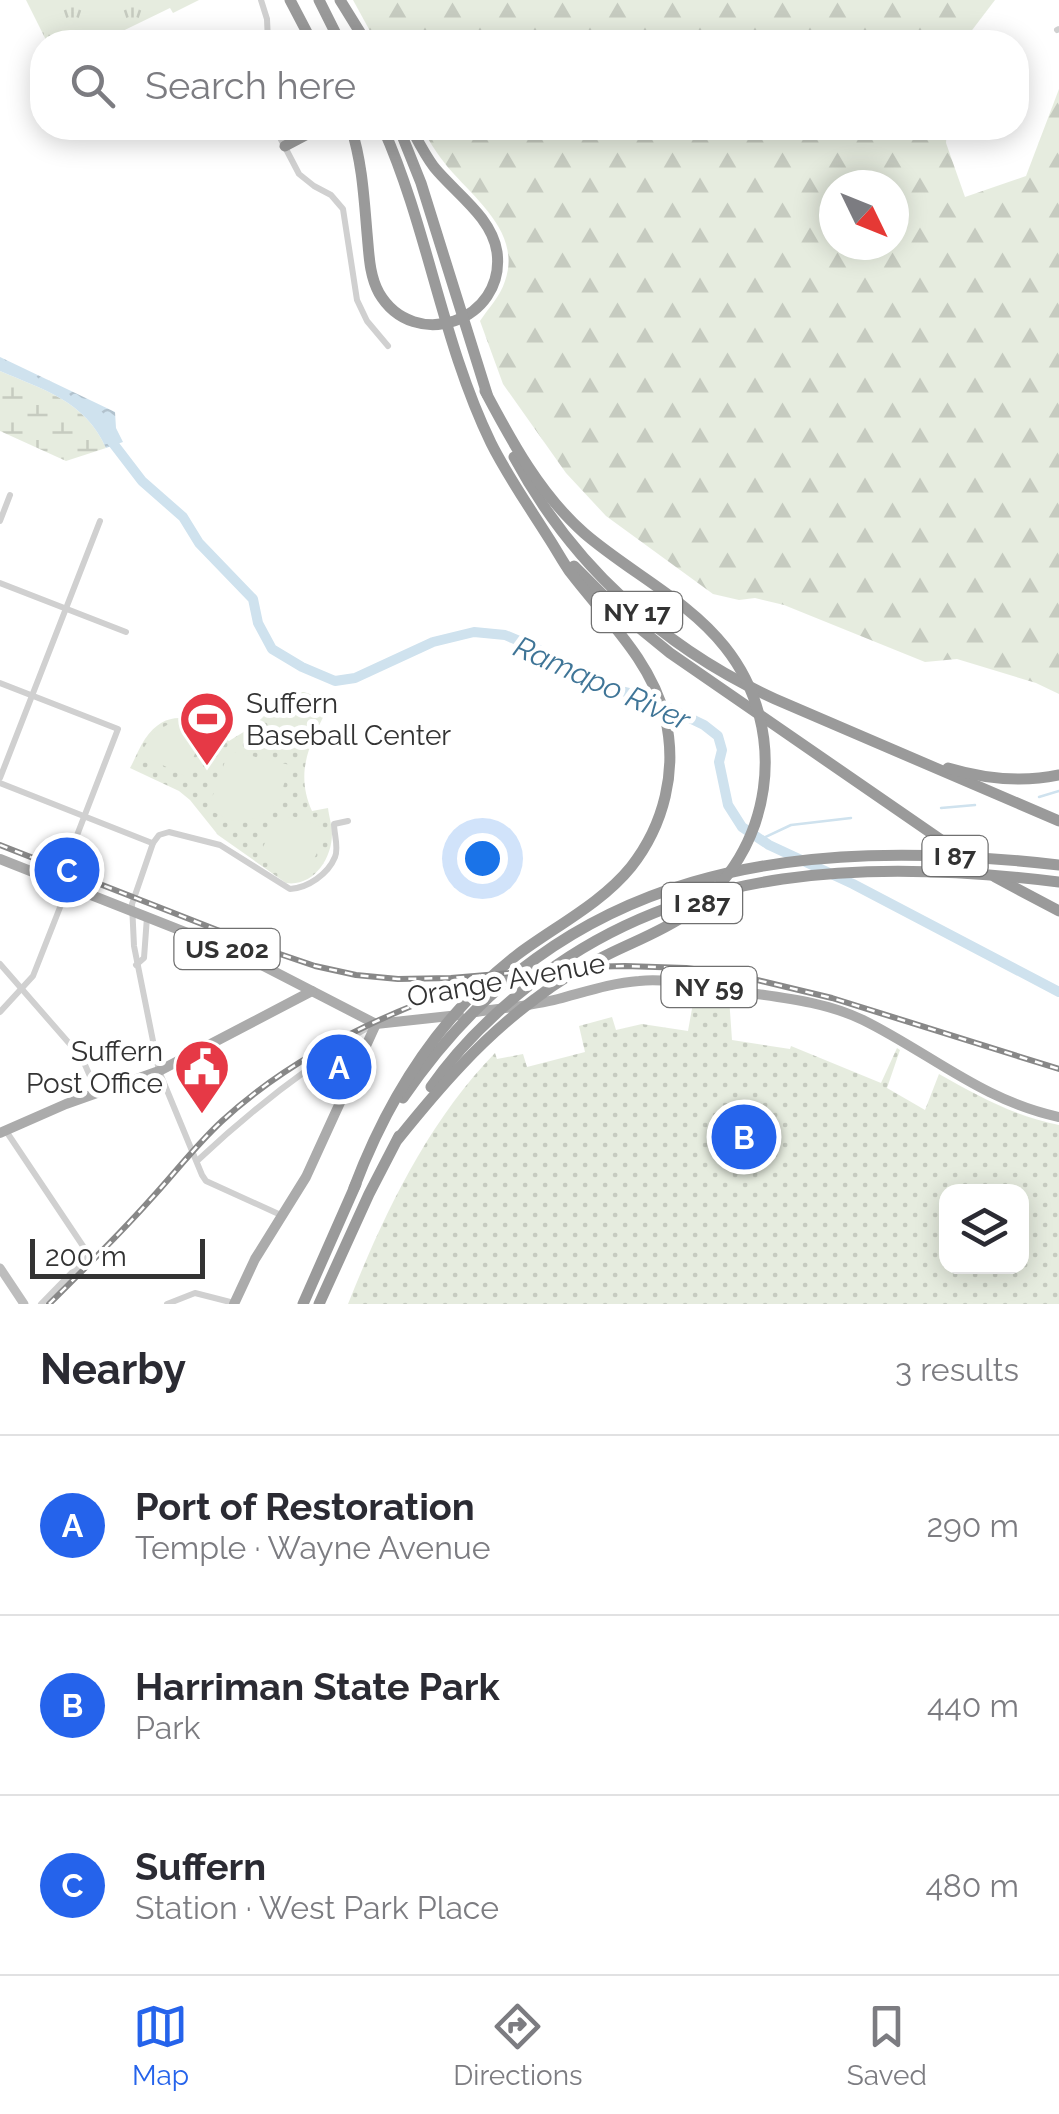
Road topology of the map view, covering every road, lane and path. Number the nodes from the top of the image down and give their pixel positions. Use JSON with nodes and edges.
{"nodes":[{"id":1,"x":260,"y":0,"type":"edge"},
{"id":2,"x":290,"y":0,"type":"edge"},
{"id":3,"x":318,"y":0,"type":"edge"},
{"id":4,"x":339,"y":0,"type":"edge"},
{"id":5,"x":267,"y":30,"type":"edge"},
{"id":6,"x":306,"y":30,"type":"edge"},
{"id":7,"x":334,"y":30,"type":"edge"},
{"id":8,"x":355,"y":30,"type":"edge"},
{"id":9,"x":282,"y":140,"type":"edge"},
{"id":10,"x":296,"y":140,"type":"edge"},
{"id":11,"x":352,"y":140,"type":"edge"},
{"id":12,"x":388,"y":140,"type":"edge"},
{"id":13,"x":405,"y":140,"type":"edge"},
{"id":14,"x":418,"y":140,"type":"edge"},
{"id":15,"x":285,"y":146,"type":"junction"},
{"id":16,"x":388,"y":346,"type":"dead end"},
{"id":17,"x":486,"y":391,"type":"junction"},
{"id":18,"x":10,"y":495,"type":"dead end"},
{"id":19,"x":0,"y":521,"type":"edge"},
{"id":20,"x":100,"y":521,"type":"dead end"},
{"id":21,"x":550,"y":541,"type":"junction"},
{"id":22,"x":0,"y":583,"type":"edge"},
{"id":23,"x":65,"y":608,"type":"junction"},
{"id":24,"x":126,"y":632,"type":"dead end"},
{"id":25,"x":0,"y":683,"type":"edge"},
{"id":26,"x":32,"y":695,"type":"junction"},
{"id":27,"x":874,"y":742,"type":"junction"},
{"id":28,"x":1059,"y":775,"type":"edge"},
{"id":29,"x":0,"y":781,"type":"edge"},
{"id":30,"x":84,"y":815,"type":"junction"},
{"id":31,"x":348,"y":821,"type":"dead end"},
{"id":32,"x":1059,"y":821,"type":"edge"},
{"id":33,"x":153,"y":843,"type":"junction"},
{"id":34,"x":69,"y":856,"type":"dead end"},
{"id":35,"x":0,"y":860,"type":"edge"},
{"id":36,"x":1059,"y":865,"type":"edge"},
{"id":37,"x":1059,"y":882,"type":"edge"},
{"id":38,"x":68,"y":887,"type":"junction"},
{"id":39,"x":1059,"y":911,"type":"edge"},
{"id":40,"x":143,"y":916,"type":"junction"},
{"id":41,"x":0,"y":964,"type":"edge"},
{"id":42,"x":136,"y":965,"type":"junction"},
{"id":43,"x":22,"y":987,"type":"junction"},
{"id":44,"x":312,"y":990,"type":"junction"},
{"id":45,"x":0,"y":1012,"type":"edge"},
{"id":46,"x":376,"y":1024,"type":"junction"},
{"id":47,"x":159,"y":1072,"type":"junction"},
{"id":48,"x":97,"y":1093,"type":"junction"},
{"id":49,"x":1059,"y":1117,"type":"edge"},
{"id":50,"x":3,"y":1132,"type":"edge"},
{"id":51,"x":398,"y":1139,"type":"junction"},
{"id":52,"x":196,"y":1162,"type":"junction"},
{"id":53,"x":354,"y":1188,"type":"junction"},
{"id":54,"x":283,"y":1216,"type":"junction"},
{"id":55,"x":0,"y":1268,"type":"edge"},
{"id":56,"x":24,"y":1304,"type":"edge"},
{"id":57,"x":40,"y":1304,"type":"edge"},
{"id":58,"x":167,"y":1304,"type":"edge"},
{"id":59,"x":234,"y":1304,"type":"edge"},
{"id":60,"x":303,"y":1304,"type":"edge"},
{"id":61,"x":319,"y":1304,"type":"edge"}],
"edges":[{"from":1,"to":5,"type":"street"},
{"from":2,"to":6,"type":"highway"},
{"from":3,"to":7,"type":"highway"},
{"from":4,"to":8,"type":"highway"},
{"from":9,"to":15,"type":"street"},
{"from":10,"to":15,"type":"highway"},
{"from":11,"to":14,"type":"highway"},
{"from":12,"to":21,"type":"highway","number":"I 287"},
{"from":13,"to":17,"type":"highway","number":"I 287"},
{"from":15,"to":16,"type":"street"},
{"from":17,"to":27,"type":"highway","number":"NY 17"},
{"from":17,"to":51,"type":"highway","number":"I 287"},
{"from":18,"to":19,"type":"street"},
{"from":20,"to":23,"type":"street"},
{"from":21,"to":39,"type":"highway","number":"NY 17"},
{"from":21,"to":53,"type":"highway","number":"I 287"},
{"from":22,"to":23,"type":"street"},
{"from":23,"to":24,"type":"street"},
{"from":23,"to":26,"type":"street"},
{"from":25,"to":26,"type":"street"},
{"from":26,"to":29,"type":"street"},
{"from":26,"to":30,"type":"street"},
{"from":27,"to":28,"type":"highway"},
{"from":27,"to":32,"type":"highway","number":"NY 17"},
{"from":29,"to":30,"type":"street"},
{"from":30,"to":33,"type":"street"},
{"from":30,"to":34,"type":"street"},
{"from":31,"to":33,"type":"street"},
{"from":33,"to":42,"type":"street"},
{"from":35,"to":38,"type":"main road","name":"Orange Avenue","number":"US 202"},
{"from":36,"to":53,"type":"highway","number":"I 87"},
{"from":37,"to":51,"type":"highway","number":"I 87"},
{"from":38,"to":40,"type":"main road","name":"Orange Avenue","number":"US 202"},
{"from":38,"to":43,"type":"street"},
{"from":40,"to":42,"type":"street"},
{"from":40,"to":44,"type":"main road","name":"Orange Avenue","number":"US 202"},
{"from":41,"to":43,"type":"street"},
{"from":42,"to":47,"type":"street"},
{"from":43,"to":45,"type":"street"},
{"from":43,"to":48,"type":"street"},
{"from":44,"to":46,"type":"main road","name":"Orange Avenue","number":"US 202"},
{"from":44,"to":47,"type":"main road"},
{"from":46,"to":49,"type":"main road","name":"Orange Avenue","number":"NY 59"},
{"from":46,"to":52,"type":"street"},
{"from":46,"to":54,"type":"main road"},
{"from":47,"to":48,"type":"main road"},
{"from":47,"to":52,"type":"street"},
{"from":48,"to":50,"type":"main road"},
{"from":50,"to":57,"type":"street"},
{"from":51,"to":61,"type":"highway","number":"I 87"},
{"from":52,"to":54,"type":"street"},
{"from":53,"to":60,"type":"highway","number":"I 87"},
{"from":54,"to":59,"type":"main road"},
{"from":55,"to":56,"type":"street"},
{"from":58,"to":59,"type":"street"}]}
